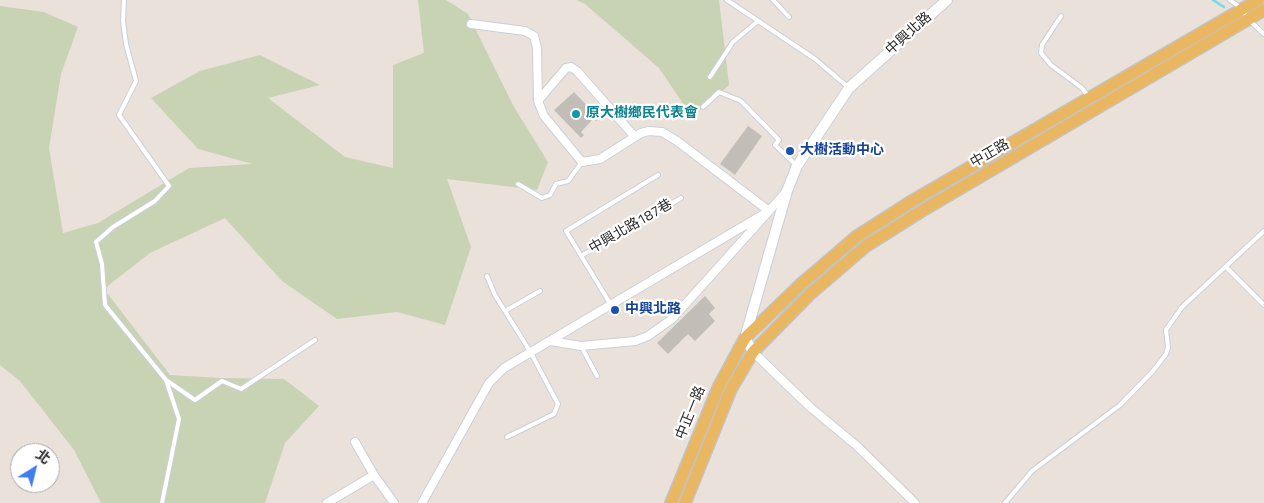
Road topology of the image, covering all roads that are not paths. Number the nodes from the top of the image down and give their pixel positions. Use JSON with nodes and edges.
{"nodes":[{"id":1,"x":124,"y":0,"type":"edge"},
{"id":2,"x":727,"y":0,"type":"edge"},
{"id":3,"x":773,"y":0,"type":"edge"},
{"id":4,"x":947,"y":0,"type":"edge"},
{"id":5,"x":1230,"y":0,"type":"edge"},
{"id":6,"x":1258,"y":0,"type":"edge"},
{"id":7,"x":1264,"y":10,"type":"edge"},
{"id":8,"x":1245,"y":14,"type":"junction"},
{"id":9,"x":789,"y":16,"type":"dead end"},
{"id":10,"x":1061,"y":16,"type":"dead end"},
{"id":11,"x":758,"y":21,"type":"junction"},
{"id":12,"x":471,"y":24,"type":"dead end"},
{"id":13,"x":1264,"y":34,"type":"edge"},
{"id":14,"x":710,"y":77,"type":"dead end"},
{"id":15,"x":850,"y":88,"type":"junction"},
{"id":16,"x":1090,"y":98,"type":"junction"},
{"id":17,"x":538,"y":101,"type":"junction"},
{"id":18,"x":703,"y":107,"type":"dead end"},
{"id":19,"x":634,"y":137,"type":"junction"},
{"id":20,"x":582,"y":162,"type":"junction"},
{"id":21,"x":796,"y":166,"type":"junction"},
{"id":22,"x":658,"y":175,"type":"dead end"},
{"id":23,"x":518,"y":184,"type":"dead end"},
{"id":24,"x":787,"y":191,"type":"junction"},
{"id":25,"x":681,"y":198,"type":"dead end"},
{"id":26,"x":769,"y":211,"type":"junction"},
{"id":27,"x":1264,"y":231,"type":"edge"},
{"id":28,"x":581,"y":256,"type":"junction"},
{"id":29,"x":1226,"y":267,"type":"junction"},
{"id":30,"x":487,"y":276,"type":"dead end"},
{"id":31,"x":540,"y":291,"type":"dead end"},
{"id":32,"x":611,"y":305,"type":"junction"},
{"id":33,"x":1264,"y":305,"type":"edge"},
{"id":34,"x":505,"y":311,"type":"junction"},
{"id":35,"x":745,"y":338,"type":"junction"},
{"id":36,"x":315,"y":340,"type":"dead end"},
{"id":37,"x":550,"y":341,"type":"junction"},
{"id":38,"x":581,"y":346,"type":"junction"},
{"id":39,"x":753,"y":352,"type":"junction"},
{"id":40,"x":531,"y":353,"type":"junction"},
{"id":41,"x":597,"y":376,"type":"dead end"},
{"id":42,"x":166,"y":380,"type":"junction"},
{"id":43,"x":507,"y":437,"type":"dead end"},
{"id":44,"x":355,"y":442,"type":"dead end"},
{"id":45,"x":374,"y":475,"type":"junction"},
{"id":46,"x":162,"y":503,"type":"edge"},
{"id":47,"x":327,"y":503,"type":"edge"},
{"id":48,"x":394,"y":503,"type":"edge"},
{"id":49,"x":422,"y":503,"type":"edge"},
{"id":50,"x":671,"y":503,"type":"edge"},
{"id":51,"x":685,"y":503,"type":"edge"},
{"id":52,"x":915,"y":503,"type":"edge"},
{"id":53,"x":1005,"y":503,"type":"edge"}],
"edges":[{"from":1,"to":42,"type":"lane"},
{"from":2,"to":11,"type":"lane"},
{"from":3,"to":9,"type":"lane"},
{"from":4,"to":15,"type":"street","name":"中興北路"},
{"from":5,"to":8,"type":"lane"},
{"from":6,"to":8,"type":"main road","name":"中正路"},
{"from":7,"to":8,"type":"main road","name":"中正路"},
{"from":8,"to":13,"type":"lane"},
{"from":8,"to":16,"type":"main road","name":"中正路"},
{"from":8,"to":39,"type":"main road","name":"中正路"},
{"from":10,"to":16,"type":"lane"},
{"from":11,"to":14,"type":"lane"},
{"from":11,"to":15,"type":"lane"},
{"from":12,"to":17,"type":"street"},
{"from":15,"to":21,"type":"street","name":"中興北路"},
{"from":16,"to":35,"type":"main road","name":"中正路"},
{"from":17,"to":19,"type":"street"},
{"from":17,"to":20,"type":"street"},
{"from":18,"to":21,"type":"lane"},
{"from":19,"to":20,"type":"street"},
{"from":19,"to":26,"type":"street"},
{"from":20,"to":23,"type":"lane"},
{"from":21,"to":24,"type":"street","name":"中興北路"},
{"from":22,"to":28,"type":"lane","name":"中興北路187巷"},
{"from":24,"to":26,"type":"street","name":"中興北路"},
{"from":24,"to":35,"type":"street","name":"中興北路"},
{"from":25,"to":28,"type":"lane","name":"中興北路187巷"},
{"from":26,"to":32,"type":"street","name":"中興北路"},
{"from":26,"to":38,"type":"street"},
{"from":27,"to":29,"type":"lane"},
{"from":28,"to":32,"type":"lane","name":"中興北路187巷"},
{"from":29,"to":33,"type":"lane"},
{"from":29,"to":53,"type":"lane"},
{"from":30,"to":34,"type":"lane"},
{"from":31,"to":34,"type":"lane"},
{"from":32,"to":37,"type":"street","name":"中興北路"},
{"from":34,"to":40,"type":"lane"},
{"from":35,"to":39,"type":"street"},
{"from":35,"to":50,"type":"main road","name":"中正一路"},
{"from":36,"to":42,"type":"lane"},
{"from":37,"to":38,"type":"street"},
{"from":37,"to":40,"type":"street","name":"中興北路"},
{"from":38,"to":41,"type":"lane"},
{"from":39,"to":51,"type":"main road","name":"中正一路"},
{"from":39,"to":52,"type":"street"},
{"from":40,"to":43,"type":"lane"},
{"from":40,"to":49,"type":"street","name":"中興北路"},
{"from":42,"to":46,"type":"lane"},
{"from":44,"to":45,"type":"street"},
{"from":45,"to":47,"type":"street"},
{"from":45,"to":48,"type":"street"}]}
